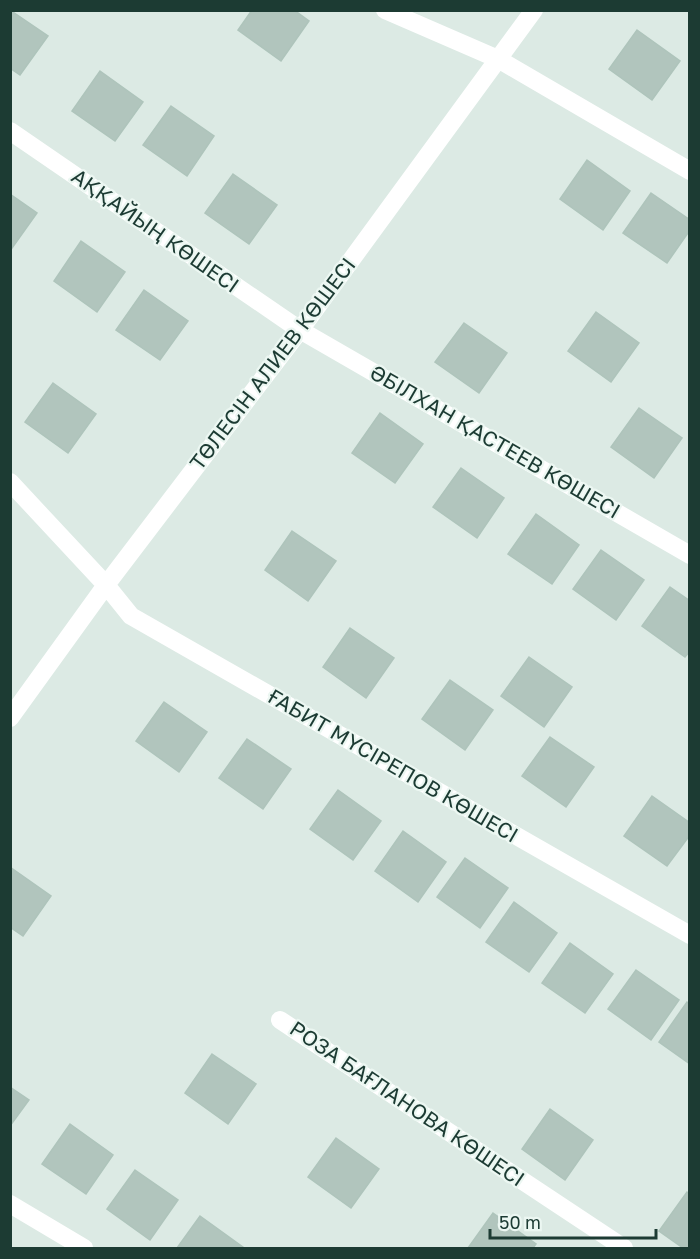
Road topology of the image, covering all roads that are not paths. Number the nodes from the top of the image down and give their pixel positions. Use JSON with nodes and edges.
{"nodes":[{"id":1,"x":386,"y":10,"type":"edge"},
{"id":2,"x":534,"y":10,"type":"edge"},
{"id":3,"x":498,"y":59,"type":"junction"},
{"id":4,"x":10,"y":131,"type":"edge"},
{"id":5,"x":690,"y":171,"type":"edge"},
{"id":6,"x":300,"y":330,"type":"junction"},
{"id":7,"x":10,"y":482,"type":"edge"},
{"id":8,"x":690,"y":555,"type":"edge"},
{"id":9,"x":106,"y":585,"type":"junction"},
{"id":10,"x":10,"y":718,"type":"edge"},
{"id":11,"x":690,"y":935,"type":"edge"},
{"id":12,"x":280,"y":1020,"type":"dead end"},
{"id":13,"x":10,"y":1204,"type":"edge"},
{"id":14,"x":84,"y":1248,"type":"edge"},
{"id":15,"x":624,"y":1248,"type":"edge"}],
"edges":[{"from":1,"to":3,"type":"street"},
{"from":2,"to":3,"type":"street","name":"ТӨЛЕСІН АЛИЕВ КӨШЕСІ"},
{"from":3,"to":5,"type":"street"},
{"from":3,"to":6,"type":"street","name":"ТӨЛЕСІН АЛИЕВ КӨШЕСІ"},
{"from":4,"to":6,"type":"street","name":"АҚҚАЙЫҢ КӨШЕСІ"},
{"from":6,"to":8,"type":"street","name":"ӘБІЛХАН ҚАСТЕЕВ КӨШЕСI"},
{"from":6,"to":9,"type":"street","name":"ТӨЛЕСІН АЛИЕВ КӨШЕСІ"},
{"from":7,"to":9,"type":"street","name":"ҒАБИТ МҮСІРЕПОВ КӨШЕСI"},
{"from":9,"to":10,"type":"street","name":"ТӨЛЕСІН АЛИЕВ КӨШЕСІ"},
{"from":9,"to":11,"type":"street","name":"ҒАБИТ МҮСІРЕПОВ КӨШЕСI"},
{"from":12,"to":15,"type":"street","name":"РОЗА БАҒЛАНОВА КӨШЕСI"},
{"from":13,"to":14,"type":"street"}]}
